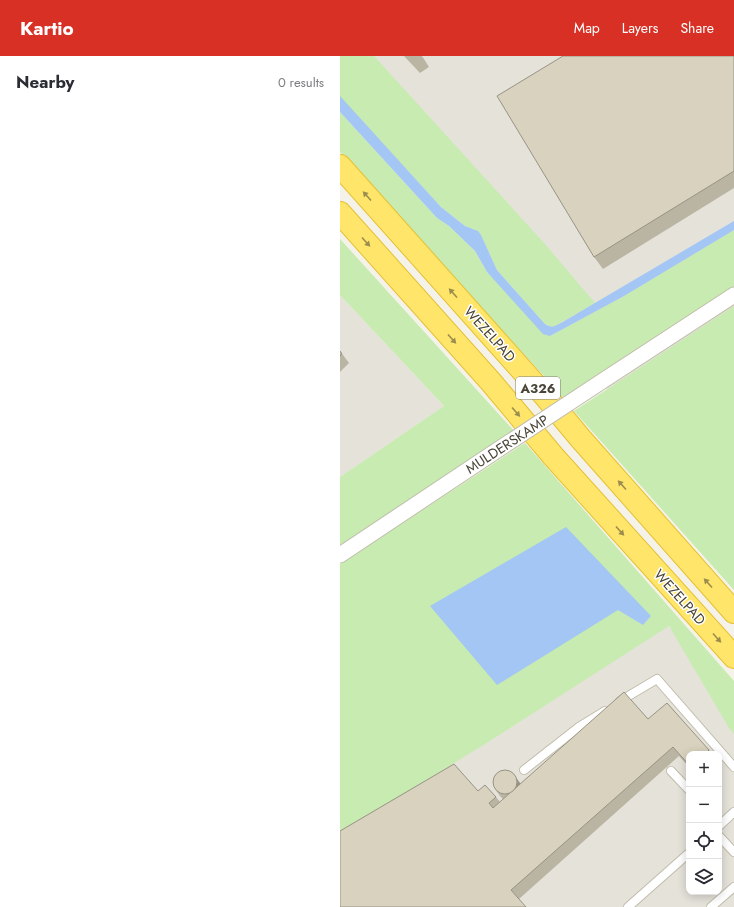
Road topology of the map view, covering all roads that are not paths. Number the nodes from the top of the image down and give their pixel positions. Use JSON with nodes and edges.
{"nodes":[{"id":1,"x":340,"y":166,"type":"edge"},
{"id":2,"x":340,"y":213,"type":"edge"},
{"id":3,"x":734,"y":295,"type":"edge"},
{"id":4,"x":340,"y":555,"type":"edge"},
{"id":5,"x":734,"y":612,"type":"edge"},
{"id":6,"x":734,"y":657,"type":"edge"},
{"id":7,"x":734,"y":767,"type":"edge"},
{"id":8,"x":524,"y":770,"type":"dead end"},
{"id":9,"x":671,"y":771,"type":"dead end"},
{"id":10,"x":686,"y":787,"type":"edge"},
{"id":11,"x":734,"y":812,"type":"edge"},
{"id":12,"x":721,"y":823,"type":"edge"},
{"id":13,"x":722,"y":839,"type":"edge"},
{"id":14,"x":734,"y":852,"type":"edge"},
{"id":15,"x":686,"y":855,"type":"edge"},
{"id":16,"x":734,"y":887,"type":"edge"},
{"id":17,"x":628,"y":907,"type":"edge"},
{"id":18,"x":711,"y":907,"type":"edge"}],
"edges":[{"from":5,"to":1,"type":"highway","name":"WEZELPAD","number":"A326","one_way":true},
{"from":2,"to":6,"type":"highway","name":"WEZELPAD","number":"A326","one_way":true},
{"from":3,"to":4,"type":"street","name":"MULDERSKAMP","bridge":true},
{"from":7,"to":8,"type":"lane"},
{"from":9,"to":10,"type":"lane"},
{"from":11,"to":12,"type":"lane"},
{"from":13,"to":14,"type":"lane"},
{"from":15,"to":17,"type":"lane"},
{"from":16,"to":18,"type":"lane"}]}
